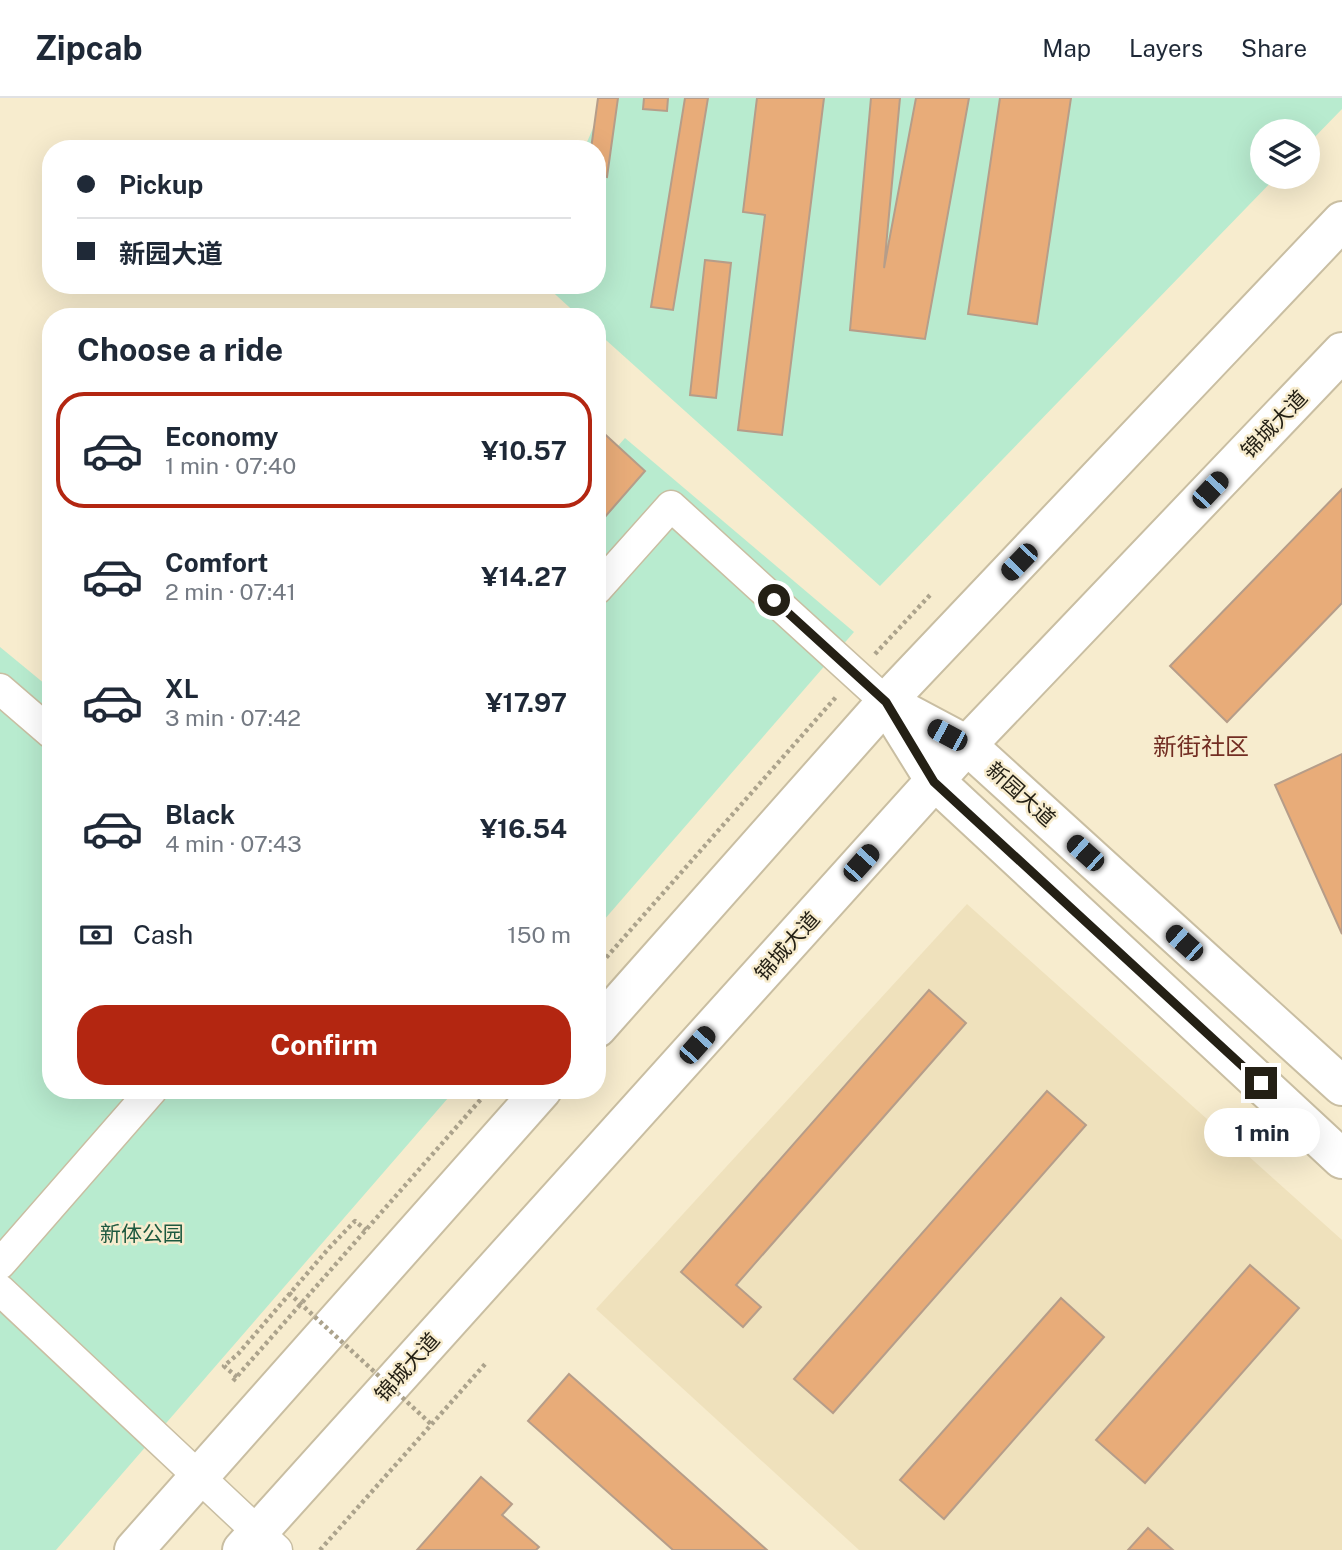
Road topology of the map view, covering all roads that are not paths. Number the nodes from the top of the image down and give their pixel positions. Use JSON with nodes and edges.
{"nodes":[{"id":1,"x":1342,"y":221,"type":"edge"},
{"id":2,"x":1342,"y":352,"type":"edge"},
{"id":3,"x":606,"y":579,"type":"edge"},
{"id":4,"x":0,"y":689,"type":"edge"},
{"id":5,"x":886,"y":702,"type":"junction"},
{"id":6,"x":42,"y":725,"type":"edge"},
{"id":7,"x":967,"y":746,"type":"junction"},
{"id":8,"x":934,"y":782,"type":"junction"},
{"id":9,"x":606,"y":1018,"type":"edge"},
{"id":10,"x":1342,"y":1086,"type":"edge"},
{"id":11,"x":144,"y":1099,"type":"edge"},
{"id":12,"x":534,"y":1099,"type":"edge"},
{"id":13,"x":1342,"y":1159,"type":"edge"},
{"id":14,"x":0,"y":1264,"type":"edge"},
{"id":15,"x":0,"y":1290,"type":"edge"},
{"id":16,"x":199,"y":1476,"type":"junction"},
{"id":17,"x":259,"y":1544,"type":"edge"},
{"id":18,"x":134,"y":1550,"type":"edge"}],
"edges":[{"from":1,"to":5,"type":"main road"},
{"from":2,"to":7,"type":"main road","name":"锦城大道"},
{"from":3,"to":5,"type":"street"},
{"from":4,"to":6,"type":"street"},
{"from":5,"to":7,"type":"main road","name":"新园大道"},
{"from":5,"to":8,"type":"main road"},
{"from":5,"to":9,"type":"main road"},
{"from":7,"to":8,"type":"main road","name":"锦城大道"},
{"from":7,"to":10,"type":"main road","name":"新园大道"},
{"from":8,"to":13,"type":"main road"},
{"from":8,"to":17,"type":"main road","name":"锦城大道"},
{"from":11,"to":14,"type":"street"},
{"from":12,"to":16,"type":"main road"},
{"from":15,"to":16,"type":"street"},
{"from":16,"to":17,"type":"street"},
{"from":16,"to":18,"type":"main road"}]}
